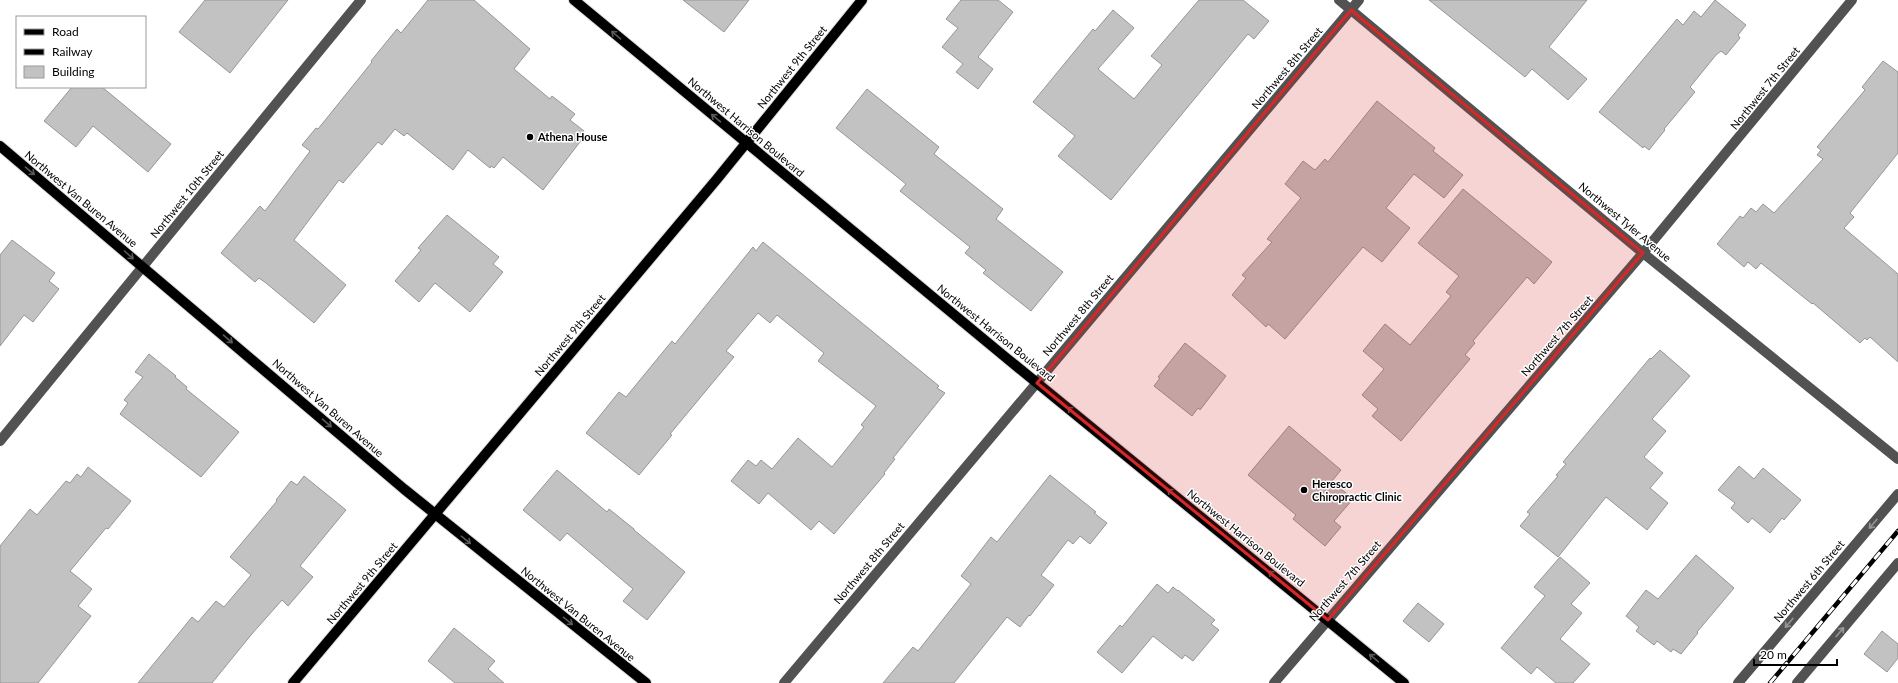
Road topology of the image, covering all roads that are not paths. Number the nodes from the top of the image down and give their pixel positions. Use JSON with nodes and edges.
{"nodes":[{"id":1,"x":361,"y":0,"type":"edge"},
{"id":2,"x":574,"y":0,"type":"edge"},
{"id":3,"x":862,"y":0,"type":"edge"},
{"id":4,"x":1339,"y":0,"type":"edge"},
{"id":5,"x":1359,"y":0,"type":"edge"},
{"id":6,"x":1852,"y":0,"type":"edge"},
{"id":7,"x":1351,"y":10,"type":"junction"},
{"id":8,"x":746,"y":143,"type":"junction"},
{"id":9,"x":0,"y":146,"type":"edge"},
{"id":10,"x":1643,"y":254,"type":"junction"},
{"id":11,"x":143,"y":268,"type":"junction"},
{"id":12,"x":1037,"y":383,"type":"junction"},
{"id":13,"x":0,"y":441,"type":"edge"},
{"id":14,"x":1898,"y":459,"type":"edge"},
{"id":15,"x":1898,"y":494,"type":"edge"},
{"id":16,"x":436,"y":515,"type":"junction"},
{"id":17,"x":1898,"y":563,"type":"edge"},
{"id":18,"x":1328,"y":620,"type":"junction"},
{"id":19,"x":293,"y":683,"type":"edge"},
{"id":20,"x":646,"y":683,"type":"edge"},
{"id":21,"x":784,"y":683,"type":"edge"},
{"id":22,"x":1274,"y":683,"type":"edge"},
{"id":23,"x":1404,"y":683,"type":"edge"},
{"id":24,"x":1738,"y":683,"type":"edge"},
{"id":25,"x":1797,"y":683,"type":"edge"}],
"edges":[{"from":1,"to":11,"type":"street","name":"Northwest 10th Street"},
{"from":8,"to":2,"type":"main road","name":"Northwest Harrison Boulevard","one_way":true},
{"from":3,"to":8,"type":"main road","name":"Northwest 9th Street"},
{"from":4,"to":7,"type":"street","name":"Northwest Tyler Avenue"},
{"from":5,"to":7,"type":"street","name":"Northwest 8th Street"},
{"from":6,"to":10,"type":"street","name":"Northwest 7th Street"},
{"from":7,"to":10,"type":"street","name":"Northwest Tyler Avenue"},
{"from":7,"to":12,"type":"street","name":"Northwest 8th Street"},
{"from":8,"to":12,"type":"main road","name":"Northwest Harrison Boulevard"},
{"from":8,"to":16,"type":"main road","name":"Northwest 9th Street"},
{"from":9,"to":11,"type":"main road","name":"Northwest Van Buren Avenue","one_way":true},
{"from":10,"to":14,"type":"street","name":"Northwest Tyler Avenue"},
{"from":10,"to":18,"type":"street","name":"Northwest 7th Street"},
{"from":11,"to":13,"type":"street","name":"Northwest 10th Street"},
{"from":11,"to":16,"type":"main road","name":"Northwest Van Buren Avenue","one_way":true},
{"from":18,"to":12,"type":"main road","name":"Northwest Harrison Boulevard","one_way":true},
{"from":12,"to":21,"type":"street","name":"Northwest 8th Street"},
{"from":15,"to":24,"type":"street","name":"Northwest 6th Street","one_way":true},
{"from":16,"to":19,"type":"main road","name":"Northwest 9th Street"},
{"from":16,"to":20,"type":"main road","name":"Northwest Van Buren Avenue","one_way":true},
{"from":25,"to":17,"type":"street","one_way":true},
{"from":18,"to":22,"type":"street","name":"Northwest 7th Street"},
{"from":23,"to":18,"type":"main road","name":"Northwest Harrison Boulevard","one_way":true}]}
